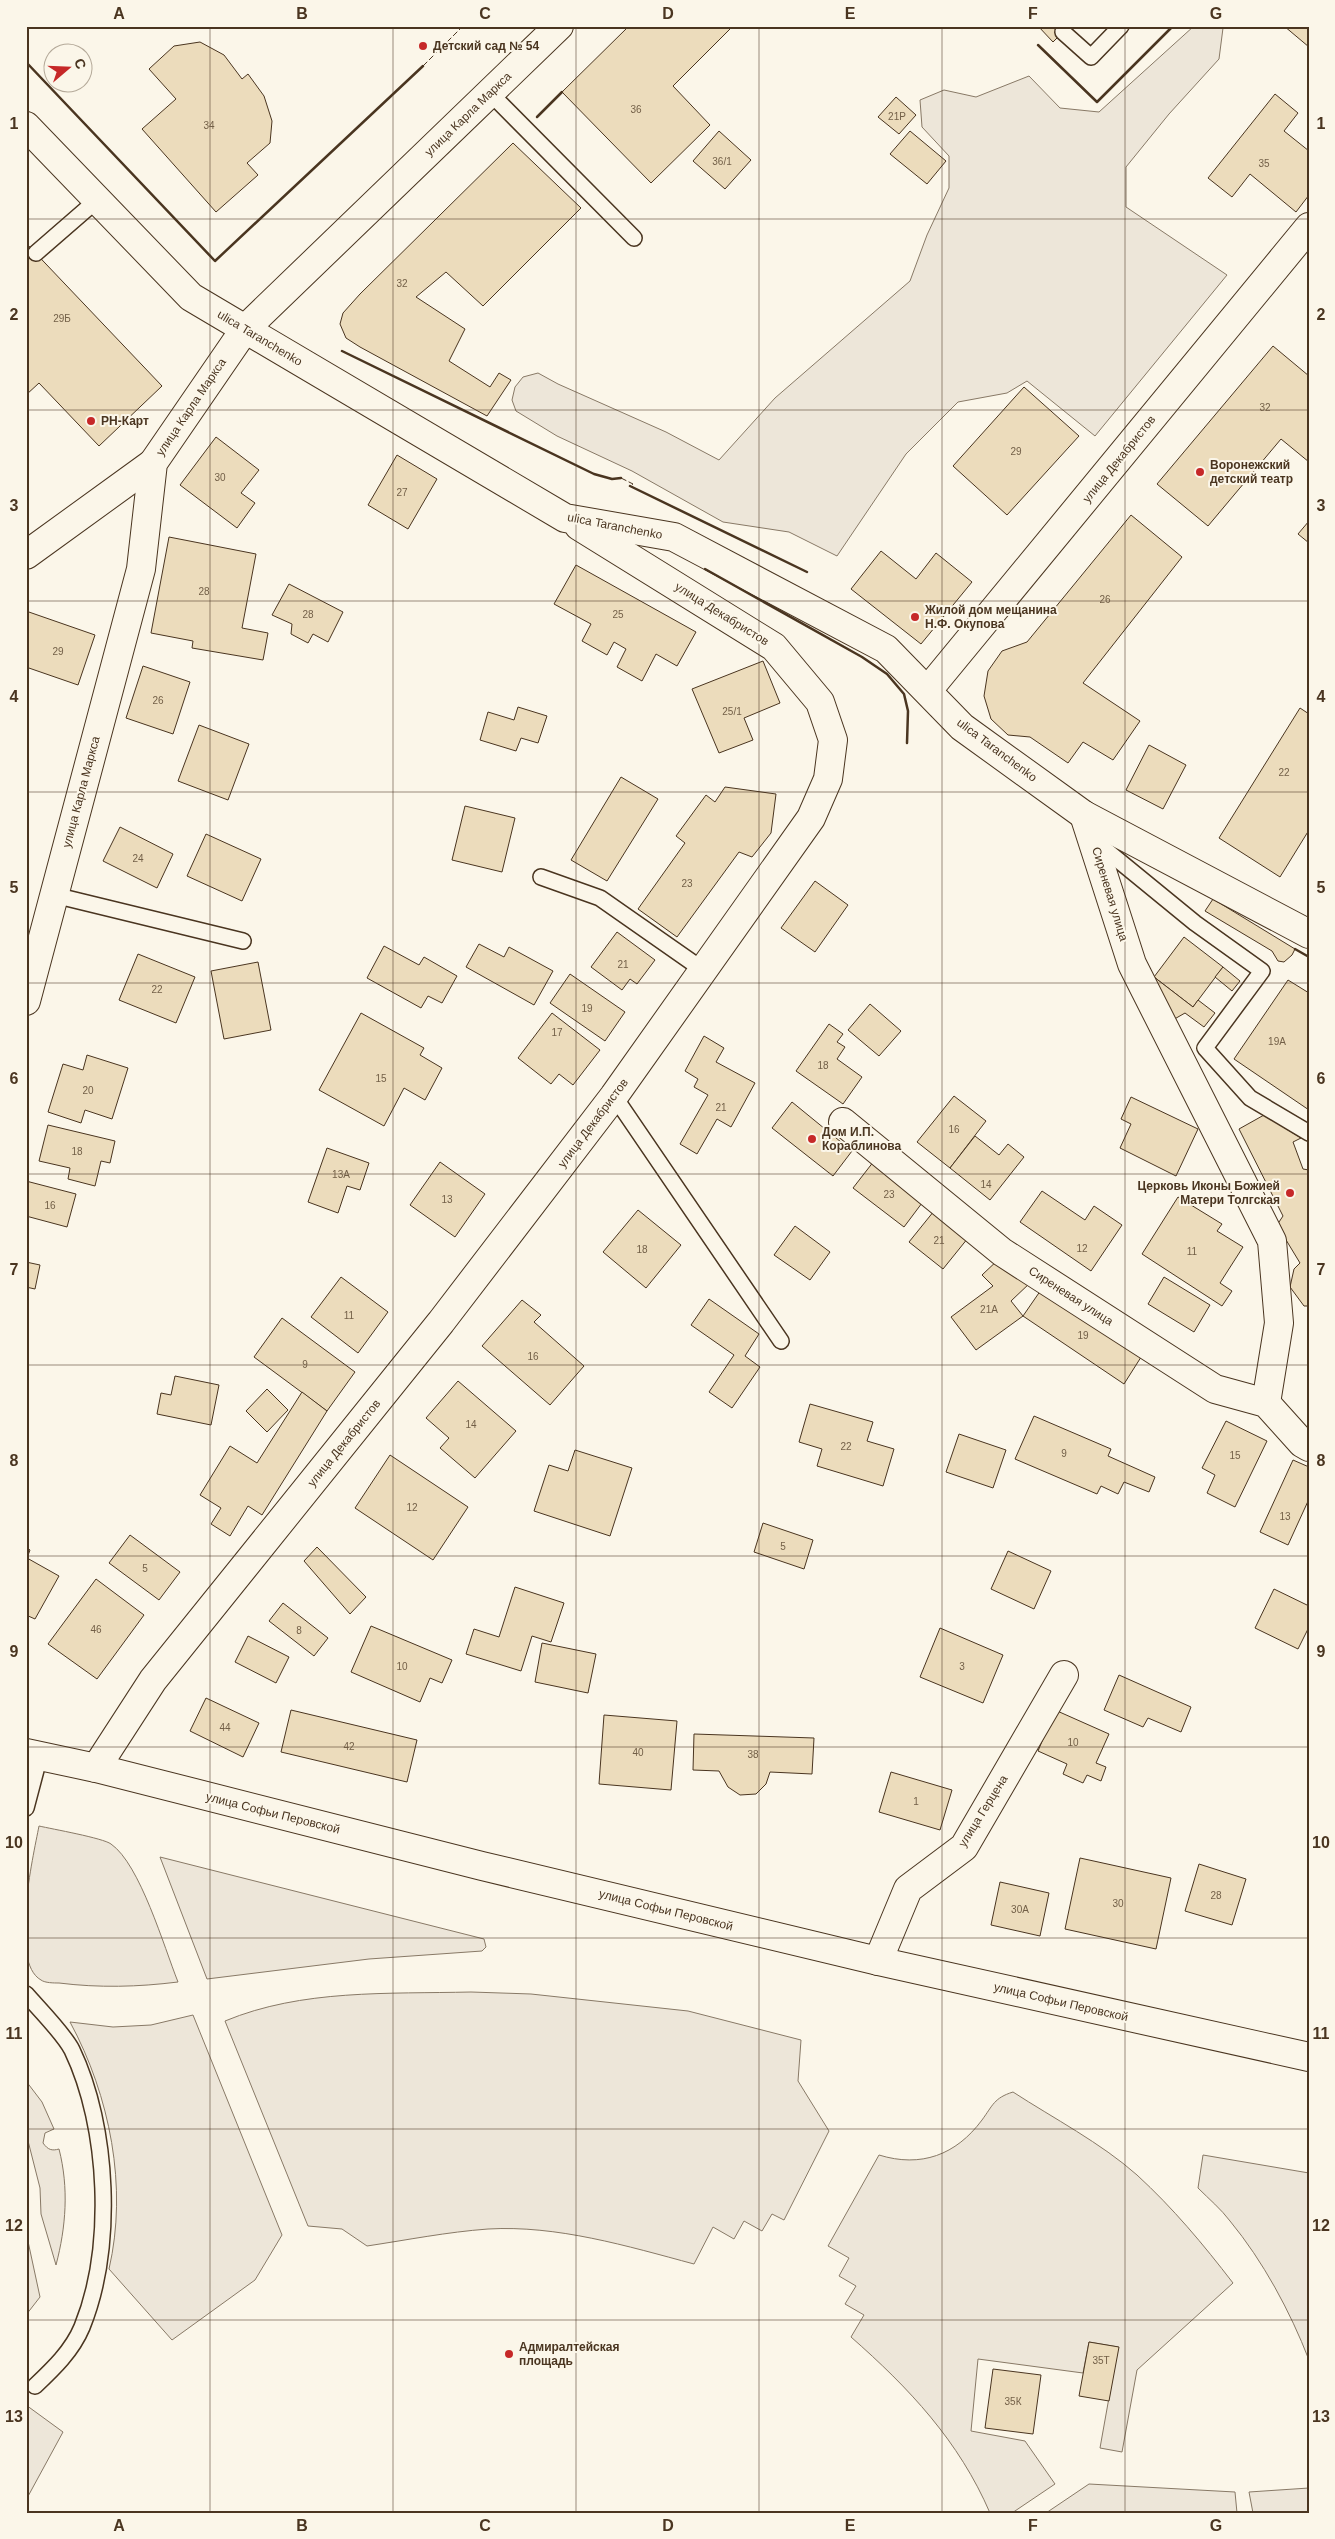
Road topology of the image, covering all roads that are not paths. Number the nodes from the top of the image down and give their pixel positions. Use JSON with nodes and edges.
{"nodes":[{"id":1,"x":559,"y":26,"type":"edge"},
{"id":2,"x":1121,"y":26,"type":"edge"},
{"id":3,"x":1063,"y":32,"type":"dead end"},
{"id":4,"x":490,"y":93,"type":"junction"},
{"id":5,"x":26,"y":126,"type":"edge"},
{"id":6,"x":97,"y":200,"type":"junction"},
{"id":7,"x":1309,"y":227,"type":"edge"},
{"id":8,"x":634,"y":238,"type":"dead end"},
{"id":9,"x":36,"y":253,"type":"dead end"},
{"id":10,"x":245,"y":329,"type":"junction"},
{"id":11,"x":153,"y":463,"type":"junction"},
{"id":12,"x":565,"y":518,"type":"junction"},
{"id":13,"x":26,"y":555,"type":"edge"},
{"id":14,"x":928,"y":690,"type":"junction"},
{"id":15,"x":1088,"y":827,"type":"junction"},
{"id":16,"x":541,"y":877,"type":"dead end"},
{"id":17,"x":54,"y":894,"type":"junction"},
{"id":18,"x":1309,"y":934,"type":"edge"},
{"id":19,"x":243,"y":941,"type":"dead end"},
{"id":20,"x":703,"y":970,"type":"junction"},
{"id":21,"x":26,"y":1001,"type":"edge"},
{"id":22,"x":614,"y":1096,"type":"junction"},
{"id":23,"x":843,"y":1122,"type":"dead end"},
{"id":24,"x":1309,"y":1133,"type":"edge"},
{"id":25,"x":782,"y":1341,"type":"dead end"},
{"id":26,"x":1266,"y":1403,"type":"junction"},
{"id":27,"x":1309,"y":1447,"type":"edge"},
{"id":28,"x":1064,"y":1675,"type":"dead end"},
{"id":29,"x":33,"y":1754,"type":"edge"},
{"id":30,"x":96,"y":1768,"type":"junction"},
{"id":31,"x":26,"y":1808,"type":"edge"},
{"id":32,"x":878,"y":1961,"type":"junction"},
{"id":33,"x":26,"y":1994,"type":"edge"},
{"id":34,"x":1309,"y":2057,"type":"edge"},
{"id":35,"x":35,"y":2386,"type":"dead end"}],
"edges":[{"from":1,"to":4,"type":"street","name":"улица Карла Маркса"},
{"from":2,"to":3,"type":"lane"},
{"from":4,"to":8,"type":"lane"},
{"from":4,"to":10,"type":"street","name":"улица Карла Маркса"},
{"from":5,"to":6,"type":"street","name":"ulica Taranchenko"},
{"from":6,"to":9,"type":"lane"},
{"from":6,"to":10,"type":"street","name":"ulica Taranchenko"},
{"from":7,"to":14,"type":"street","name":"улица Декабристов"},
{"from":10,"to":11,"type":"street","name":"улица Карла Маркса"},
{"from":10,"to":12,"type":"street","name":"ulica Taranchenko"},
{"from":11,"to":13,"type":"street"},
{"from":11,"to":17,"type":"street","name":"улица Карла Маркса"},
{"from":12,"to":14,"type":"street","name":"ulica Taranchenko"},
{"from":12,"to":20,"type":"street","name":"улица Декабристов"},
{"from":14,"to":15,"type":"street","name":"ulica Taranchenko"},
{"from":15,"to":18,"type":"street","name":"ulica Taranchenko"},
{"from":15,"to":24,"type":"lane"},
{"from":15,"to":26,"type":"street","name":"Сиреневая улица"},
{"from":16,"to":20,"type":"lane"},
{"from":17,"to":19,"type":"lane"},
{"from":17,"to":21,"type":"street","name":"улица Карла Маркса"},
{"from":20,"to":22,"type":"street","name":"улица Декабристов"},
{"from":22,"to":25,"type":"lane"},
{"from":22,"to":30,"type":"street","name":"улица Декабристов"},
{"from":23,"to":26,"type":"street","name":"Сиреневая улица"},
{"from":26,"to":27,"type":"street"},
{"from":28,"to":32,"type":"street","name":"улица Герцена"},
{"from":29,"to":30,"type":"street","name":"улица Софьи Перовской"},
{"from":29,"to":31,"type":"lane"},
{"from":30,"to":32,"type":"street","name":"улица Софьи Перовской"},
{"from":32,"to":34,"type":"street","name":"улица Софьи Перовской"},
{"from":33,"to":35,"type":"lane"}]}
